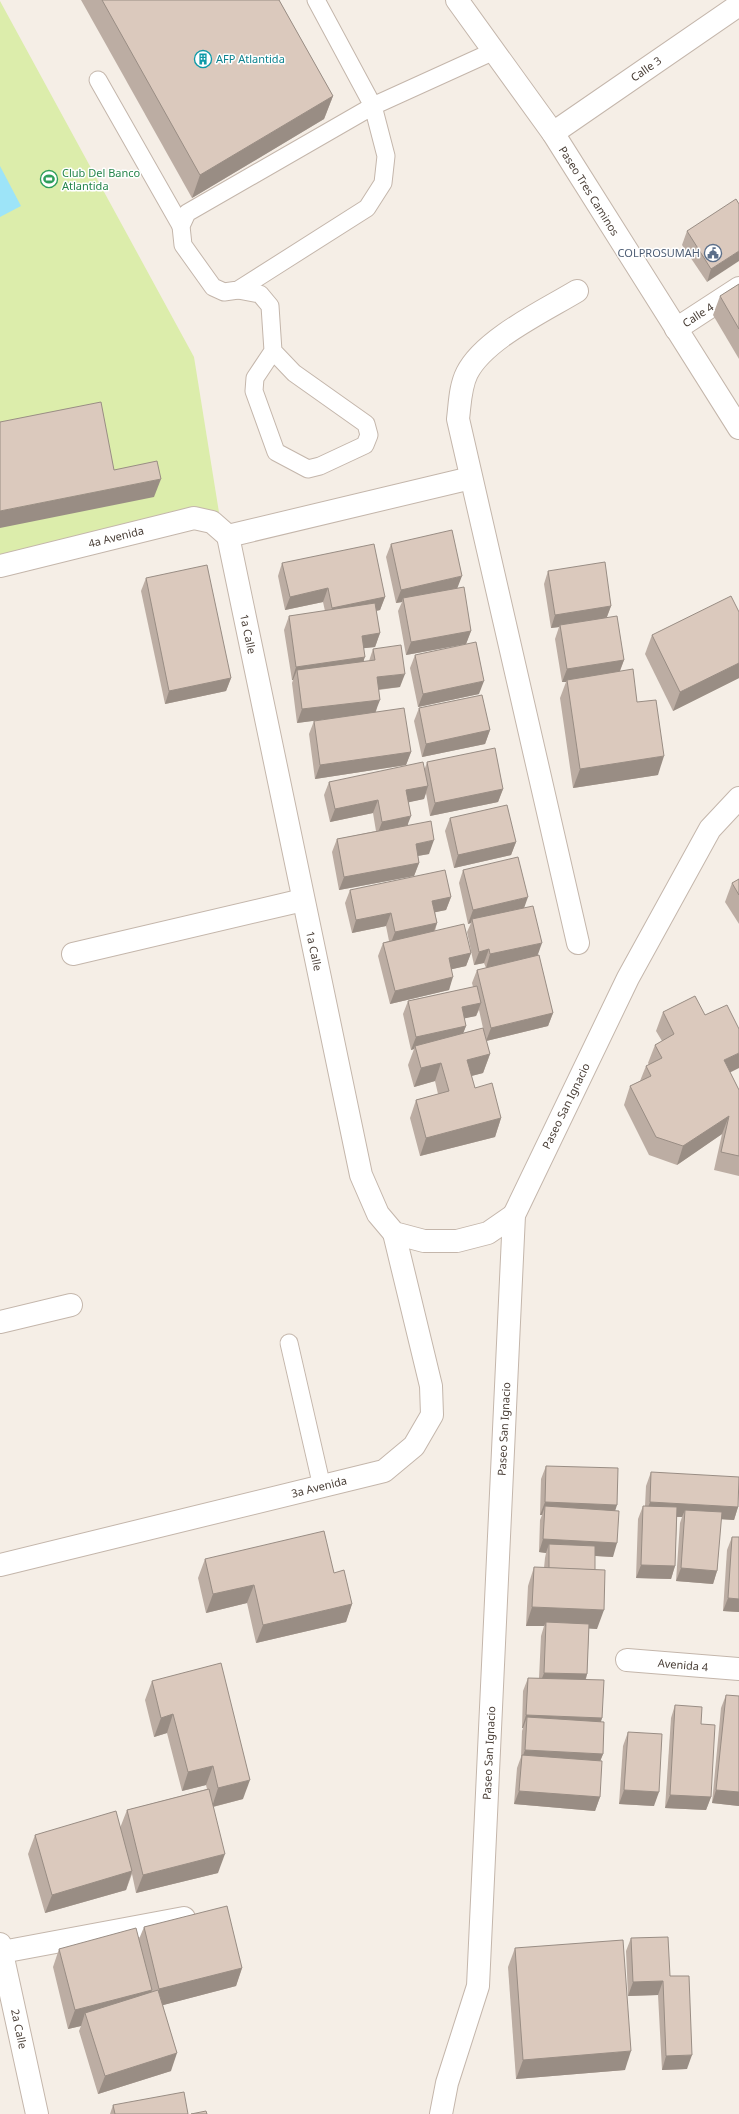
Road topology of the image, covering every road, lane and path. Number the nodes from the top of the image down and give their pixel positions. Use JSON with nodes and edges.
{"nodes":[{"id":1,"x":316,"y":0,"type":"edge"},
{"id":2,"x":457,"y":0,"type":"edge"},
{"id":3,"x":739,"y":5,"type":"edge"},
{"id":4,"x":494,"y":51,"type":"junction"},
{"id":5,"x":98,"y":80,"type":"dead end"},
{"id":6,"x":373,"y":106,"type":"junction"},
{"id":7,"x":552,"y":133,"type":"junction"},
{"id":8,"x":181,"y":226,"type":"junction"},
{"id":9,"x":739,"y":288,"type":"edge"},
{"id":10,"x":238,"y":290,"type":"junction"},
{"id":11,"x":577,"y":291,"type":"dead end"},
{"id":12,"x":676,"y":329,"type":"junction"},
{"id":13,"x":273,"y":351,"type":"junction"},
{"id":14,"x":739,"y":428,"type":"edge"},
{"id":15,"x":471,"y":478,"type":"junction"},
{"id":16,"x":228,"y":536,"type":"junction"},
{"id":17,"x":0,"y":566,"type":"edge"},
{"id":18,"x":739,"y":798,"type":"edge"},
{"id":19,"x":304,"y":900,"type":"junction"},
{"id":20,"x":578,"y":943,"type":"dead end"},
{"id":21,"x":73,"y":954,"type":"dead end"},
{"id":22,"x":514,"y":1215,"type":"junction"},
{"id":23,"x":394,"y":1233,"type":"junction"},
{"id":24,"x":71,"y":1305,"type":"dead end"},
{"id":25,"x":0,"y":1322,"type":"edge"},
{"id":26,"x":289,"y":1343,"type":"dead end"},
{"id":27,"x":322,"y":1487,"type":"junction"},
{"id":28,"x":0,"y":1565,"type":"edge"},
{"id":29,"x":627,"y":1660,"type":"dead end"},
{"id":30,"x":739,"y":1669,"type":"edge"},
{"id":31,"x":202,"y":1915,"type":"edge"},
{"id":32,"x":1,"y":1948,"type":"edge"},
{"id":33,"x":37,"y":2114,"type":"edge"},
{"id":34,"x":441,"y":2114,"type":"edge"}],
"edges":[{"from":1,"to":6,"type":"lane"},
{"from":2,"to":4,"type":"street","name":"Paseo Tres Caminos"},
{"from":3,"to":7,"type":"street","name":"Calle 3"},
{"from":4,"to":6,"type":"lane"},
{"from":4,"to":7,"type":"street","name":"Paseo Tres Caminos"},
{"from":5,"to":8,"type":"lane"},
{"from":6,"to":8,"type":"lane"},
{"from":6,"to":10,"type":"lane"},
{"from":7,"to":12,"type":"street","name":"Paseo Tres Caminos"},
{"from":8,"to":10,"type":"lane"},
{"from":9,"to":12,"type":"street","name":"Calle 4"},
{"from":10,"to":13,"type":"lane"},
{"from":11,"to":15,"type":"street"},
{"from":12,"to":14,"type":"street","name":"Paseo Tres Caminos"},
{"from":13,"to":13,"type":"lane"},
{"from":15,"to":16,"type":"street"},
{"from":15,"to":20,"type":"street"},
{"from":16,"to":17,"type":"street","name":"4a Avenida"},
{"from":16,"to":19,"type":"street","name":"1a Calle"},
{"from":18,"to":22,"type":"street","name":"Paseo San Ignacio"},
{"from":19,"to":21,"type":"street"},
{"from":19,"to":23,"type":"street","name":"1a Calle"},
{"from":22,"to":23,"type":"street"},
{"from":22,"to":34,"type":"street","name":"Paseo San Ignacio"},
{"from":23,"to":27,"type":"street","name":"3a Avenida"},
{"from":24,"to":25,"type":"street"},
{"from":26,"to":27,"type":"lane"},
{"from":27,"to":28,"type":"street","name":"3a Avenida"},
{"from":29,"to":30,"type":"street","name":"Avenida 4"},
{"from":31,"to":32,"type":"street"},
{"from":32,"to":33,"type":"street","name":"2a Calle"}]}
